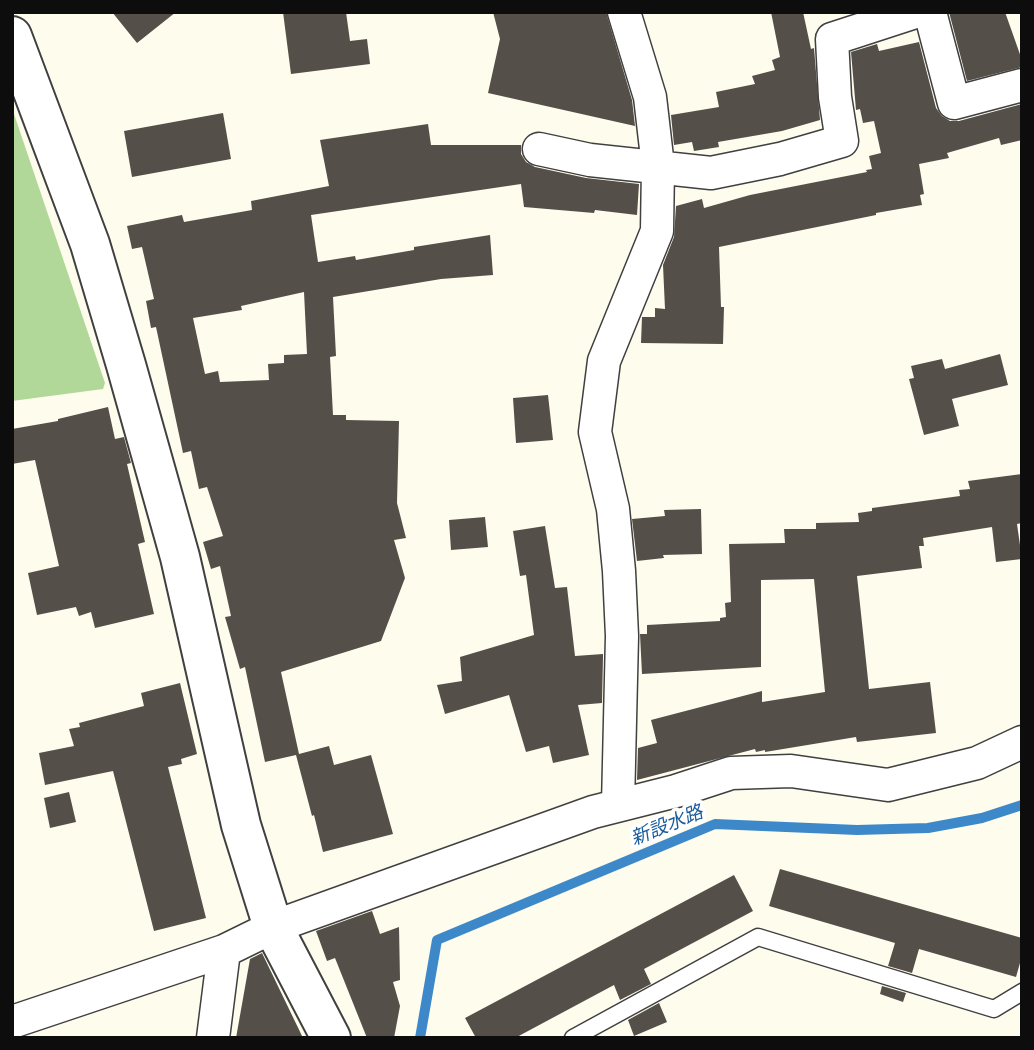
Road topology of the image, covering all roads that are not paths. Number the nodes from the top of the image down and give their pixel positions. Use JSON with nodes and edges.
{"nodes":[{"id":1,"x":624,"y":12,"type":"edge"},
{"id":2,"x":930,"y":12,"type":"edge"},
{"id":3,"x":904,"y":14,"type":"edge"},
{"id":4,"x":12,"y":36,"type":"edge"},
{"id":5,"x":1022,"y":85,"type":"edge"},
{"id":6,"x":539,"y":149,"type":"dead end"},
{"id":7,"x":659,"y":166,"type":"junction"},
{"id":8,"x":1022,"y":742,"type":"edge"},
{"id":9,"x":618,"y":806,"type":"junction"},
{"id":10,"x":272,"y":927,"type":"junction"},
{"id":11,"x":224,"y":951,"type":"junction"},
{"id":12,"x":1022,"y":992,"type":"edge"},
{"id":13,"x":12,"y":1022,"type":"edge"},
{"id":14,"x":578,"y":1037,"type":"edge"},
{"id":15,"x":213,"y":1038,"type":"edge"},
{"id":16,"x":331,"y":1038,"type":"edge"}],
"edges":[{"from":1,"to":7,"type":"street"},
{"from":2,"to":5,"type":"street"},
{"from":3,"to":7,"type":"street"},
{"from":4,"to":10,"type":"street"},
{"from":6,"to":7,"type":"street"},
{"from":7,"to":9,"type":"street"},
{"from":8,"to":9,"type":"street"},
{"from":9,"to":10,"type":"street"},
{"from":10,"to":11,"type":"street"},
{"from":10,"to":16,"type":"street"},
{"from":11,"to":13,"type":"street"},
{"from":11,"to":15,"type":"street"},
{"from":12,"to":14,"type":"lane"}]}
